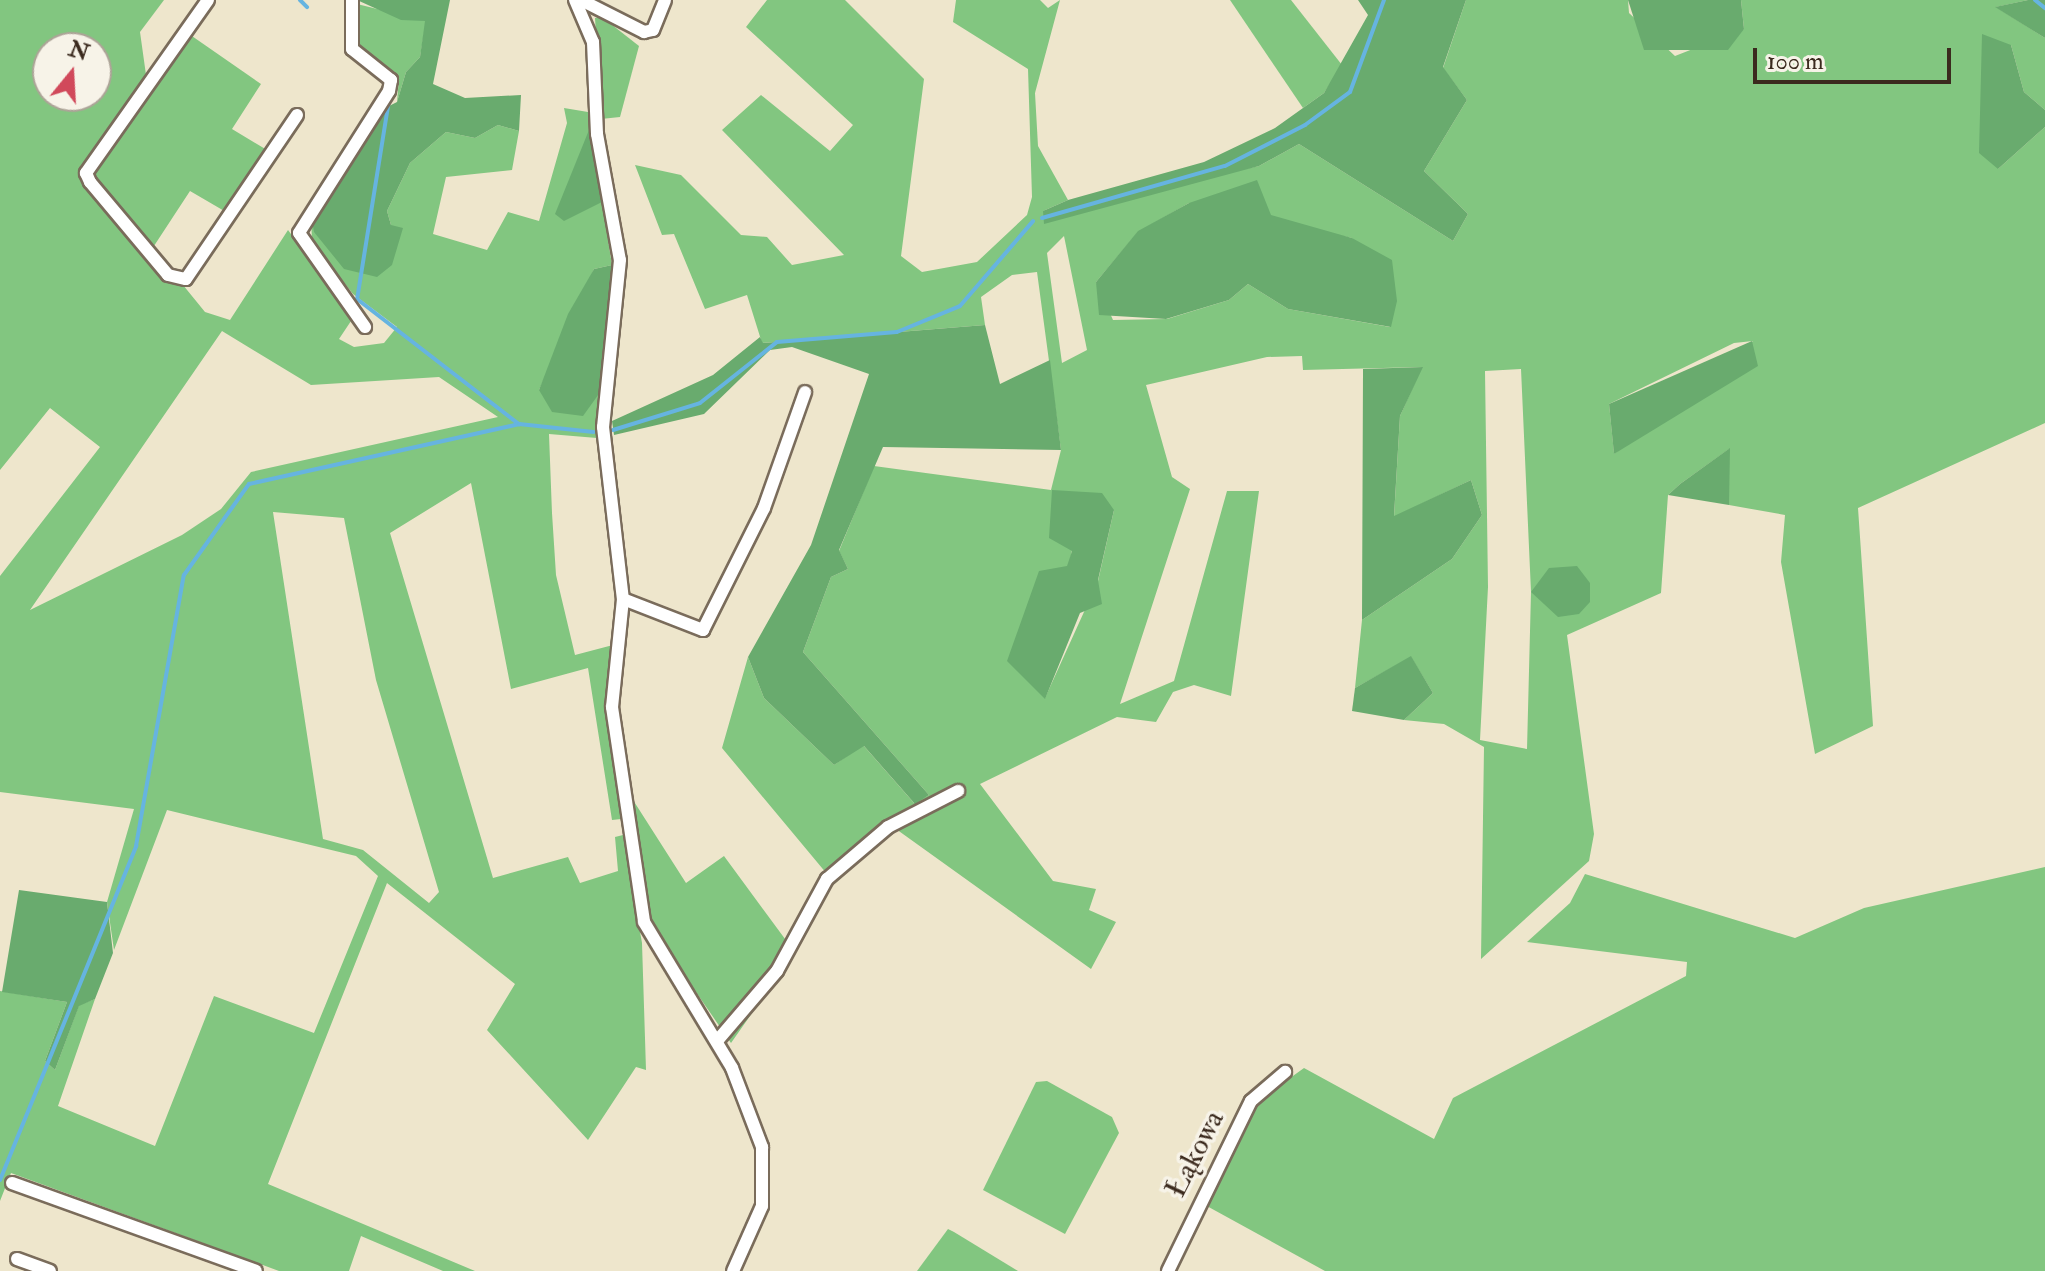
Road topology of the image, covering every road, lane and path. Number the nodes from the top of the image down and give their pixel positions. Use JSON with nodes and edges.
{"nodes":[{"id":1,"x":208,"y":0,"type":"edge"},
{"id":2,"x":352,"y":0,"type":"edge"},
{"id":3,"x":578,"y":0,"type":"edge"},
{"id":4,"x":665,"y":0,"type":"edge"},
{"id":5,"x":297,"y":115,"type":"dead end"},
{"id":6,"x":365,"y":327,"type":"dead end"},
{"id":7,"x":805,"y":392,"type":"dead end"},
{"id":8,"x":623,"y":599,"type":"junction"},
{"id":9,"x":958,"y":791,"type":"dead end"},
{"id":10,"x":717,"y":1041,"type":"junction"},
{"id":11,"x":1285,"y":1072,"type":"dead end"},
{"id":12,"x":12,"y":1183,"type":"dead end"},
{"id":13,"x":17,"y":1259,"type":"dead end"},
{"id":14,"x":50,"y":1271,"type":"edge"},
{"id":15,"x":256,"y":1271,"type":"edge"},
{"id":16,"x":733,"y":1271,"type":"edge"},
{"id":17,"x":1168,"y":1271,"type":"edge"}],
"edges":[{"from":1,"to":5,"type":"street"},
{"from":2,"to":6,"type":"street"},
{"from":3,"to":4,"type":"street"},
{"from":3,"to":8,"type":"street"},
{"from":7,"to":8,"type":"street"},
{"from":8,"to":10,"type":"street"},
{"from":9,"to":10,"type":"street"},
{"from":10,"to":16,"type":"street"},
{"from":11,"to":17,"type":"street","name":"Łąkowa"},
{"from":12,"to":15,"type":"street"},
{"from":13,"to":14,"type":"street"}]}
